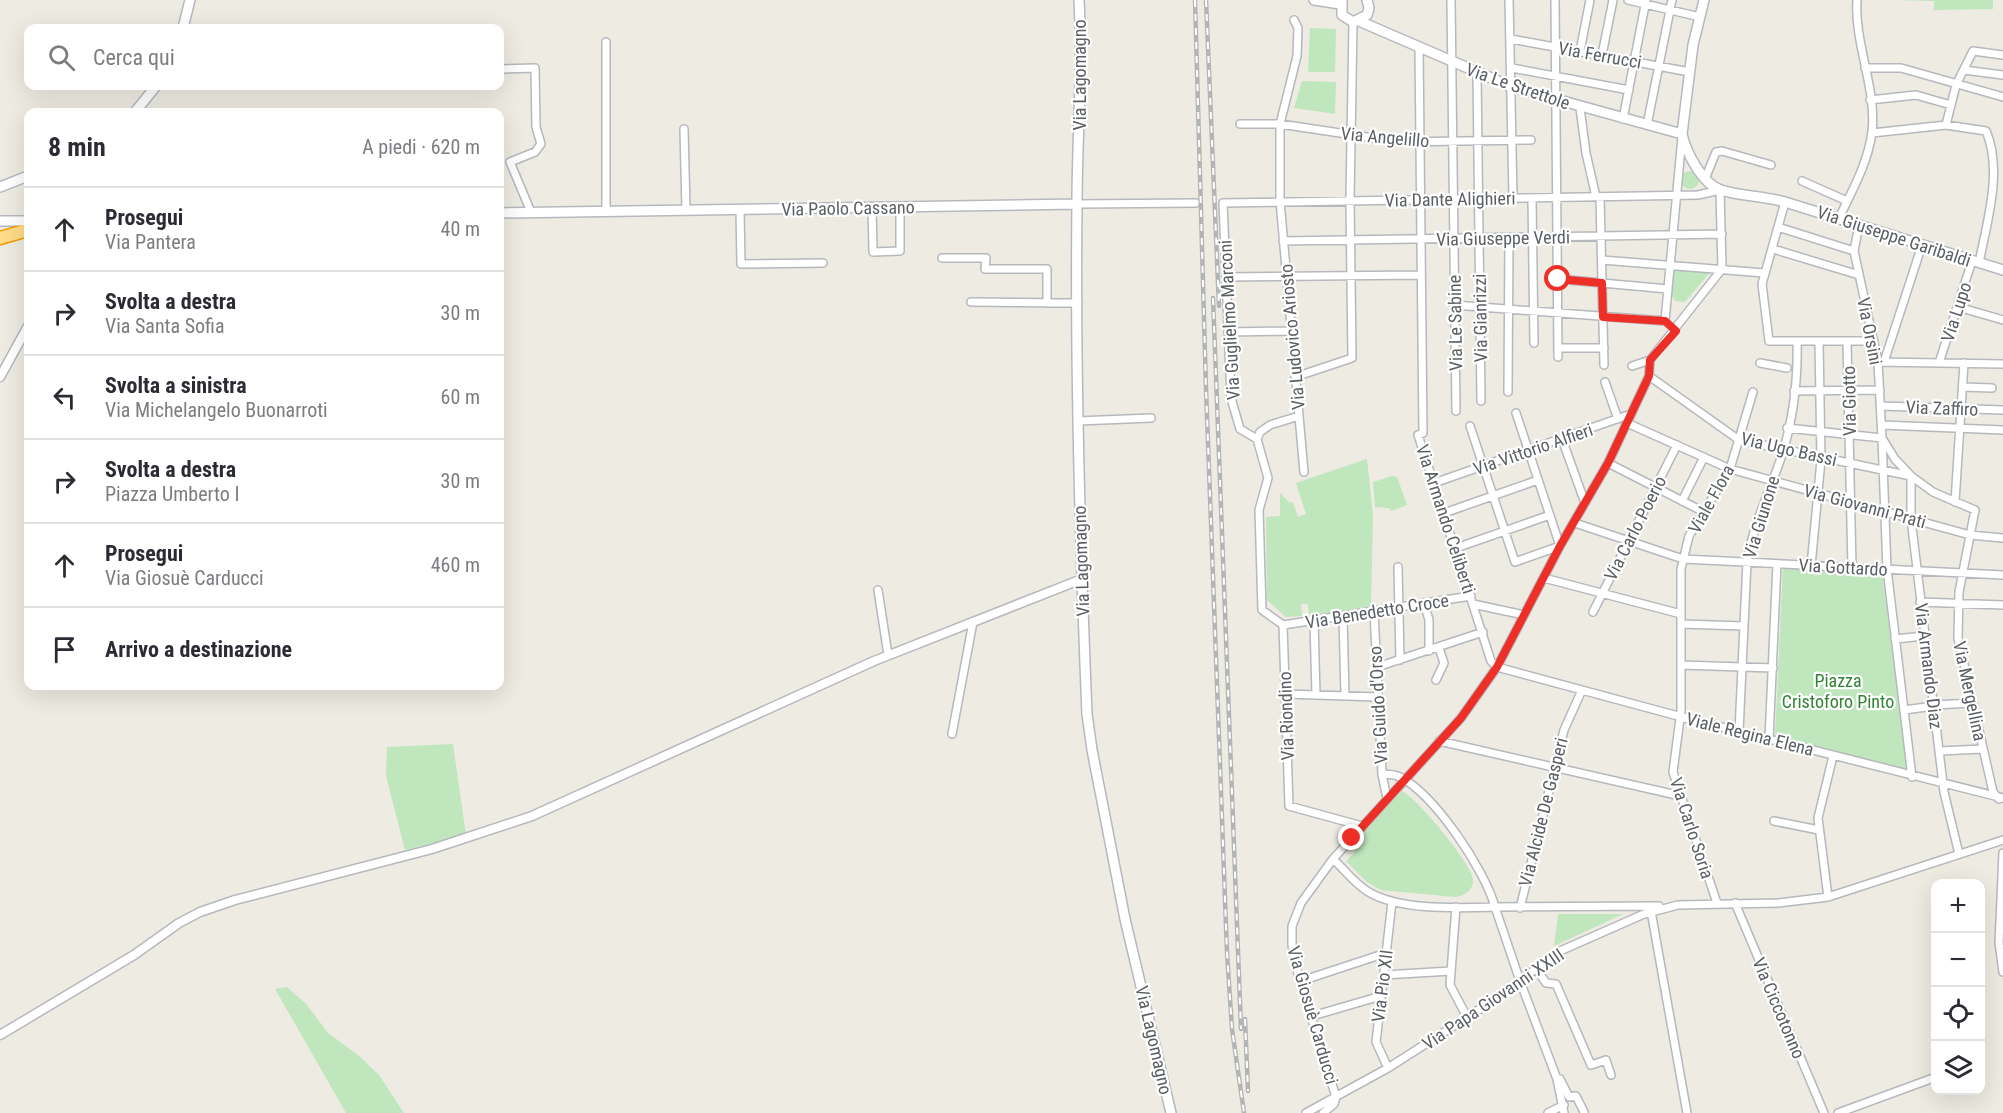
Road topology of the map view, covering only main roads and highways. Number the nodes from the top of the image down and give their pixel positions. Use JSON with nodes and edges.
{"nodes":[{"id":1,"x":190,"y":0,"type":"edge"},
{"id":2,"x":1079,"y":0,"type":"edge"},
{"id":3,"x":1314,"y":0,"type":"edge"},
{"id":4,"x":1367,"y":0,"type":"edge"},
{"id":5,"x":1704,"y":0,"type":"edge"},
{"id":6,"x":1341,"y":2,"type":"edge"},
{"id":7,"x":1356,"y":22,"type":"junction"},
{"id":8,"x":184,"y":24,"type":"edge"},
{"id":9,"x":153,"y":90,"type":"edge"},
{"id":10,"x":138,"y":108,"type":"edge"},
{"id":11,"x":1682,"y":134,"type":"junction"},
{"id":12,"x":24,"y":178,"type":"edge"},
{"id":13,"x":0,"y":187,"type":"edge"},
{"id":14,"x":1077,"y":204,"type":"junction"},
{"id":15,"x":504,"y":213,"type":"edge"},
{"id":16,"x":0,"y":221,"type":"edge"},
{"id":17,"x":24,"y":222,"type":"edge"},
{"id":18,"x":24,"y":224,"type":"edge"},
{"id":19,"x":0,"y":238,"type":"edge"},
{"id":20,"x":2003,"y":270,"type":"edge"},
{"id":21,"x":1171,"y":1113,"type":"edge"}],
"edges":[{"from":1,"to":8,"type":"main road"},
{"from":2,"to":14,"type":"main road","name":"Via Lagomagno"},
{"from":3,"to":6,"type":"main road"},
{"from":4,"to":7,"type":"main road"},
{"from":5,"to":11,"type":"main road"},
{"from":6,"to":7,"type":"main road"},
{"from":7,"to":11,"type":"main road","name":"Via Le Strettole"},
{"from":9,"to":10,"type":"main road"},
{"from":11,"to":20,"type":"main road","name":"Via Giuseppe Garibaldi"},
{"from":12,"to":13,"type":"main road"},
{"from":14,"to":15,"type":"main road","name":"Via Paolo Cassano"},
{"from":14,"to":21,"type":"main road","name":"Via Lagomagno"},
{"from":16,"to":17,"type":"main road"},
{"from":18,"to":19,"type":"highway"}]}
